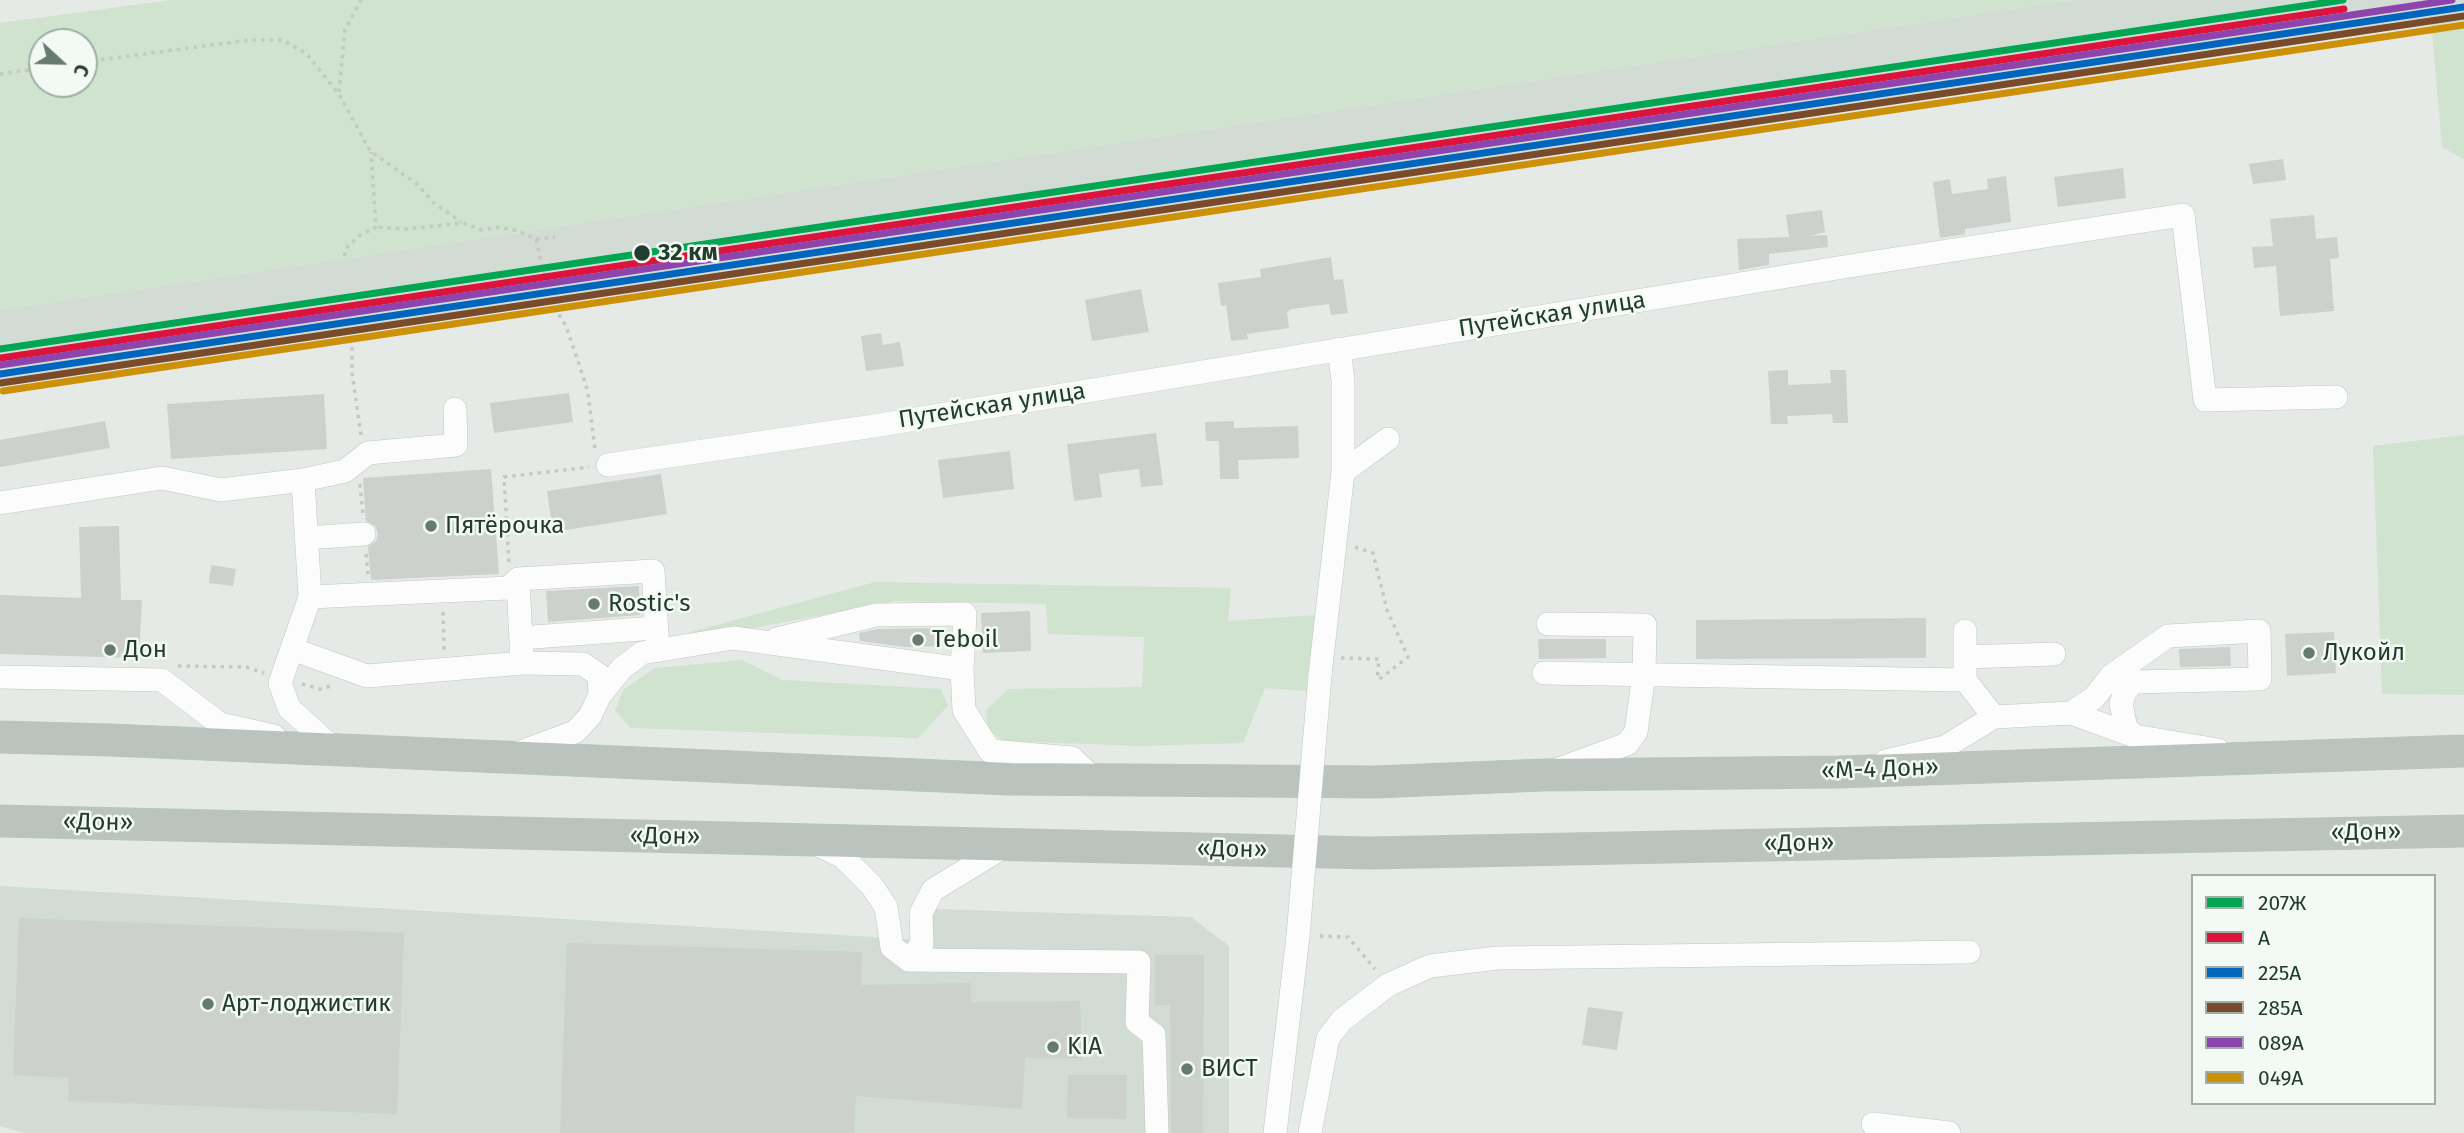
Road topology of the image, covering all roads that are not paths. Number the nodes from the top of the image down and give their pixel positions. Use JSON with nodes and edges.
{"nodes":[{"id":1,"x":1339,"y":349,"type":"junction"},
{"id":2,"x":2336,"y":397,"type":"dead end"},
{"id":3,"x":455,"y":409,"type":"dead end"},
{"id":4,"x":1388,"y":439,"type":"dead end"},
{"id":5,"x":608,"y":465,"type":"road end"},
{"id":6,"x":1343,"y":472,"type":"junction"},
{"id":7,"x":303,"y":480,"type":"junction"},
{"id":8,"x":0,"y":503,"type":"edge"},
{"id":9,"x":364,"y":534,"type":"road end"},
{"id":10,"x":306,"y":538,"type":"junction"},
{"id":11,"x":514,"y":576,"type":"junction"},
{"id":12,"x":310,"y":597,"type":"junction"},
{"id":13,"x":1548,"y":624,"type":"dead end"},
{"id":14,"x":1965,"y":631,"type":"dead end"},
{"id":15,"x":521,"y":638,"type":"junction"},
{"id":16,"x":656,"y":638,"type":"junction"},
{"id":17,"x":764,"y":642,"type":"junction"},
{"id":18,"x":292,"y":649,"type":"junction"},
{"id":19,"x":2054,"y":653,"type":"dead end"},
{"id":20,"x":522,"y":663,"type":"junction"},
{"id":21,"x":962,"y":669,"type":"junction"},
{"id":22,"x":1965,"y":669,"type":"junction"},
{"id":23,"x":1544,"y":673,"type":"dead end"},
{"id":24,"x":1644,"y":674,"type":"junction"},
{"id":25,"x":0,"y":677,"type":"edge"},
{"id":26,"x":600,"y":695,"type":"junction"},
{"id":27,"x":2071,"y":713,"type":"junction"},
{"id":28,"x":1994,"y":716,"type":"junction"},
{"id":29,"x":2134,"y":736,"type":"junction"},
{"id":30,"x":0,"y":737,"type":"edge"},
{"id":31,"x":335,"y":750,"type":"junction"},
{"id":32,"x":2464,"y":751,"type":"edge"},
{"id":33,"x":508,"y":757,"type":"junction"},
{"id":34,"x":2257,"y":757,"type":"junction"},
{"id":35,"x":1839,"y":772,"type":"junction"},
{"id":36,"x":1543,"y":775,"type":"junction"},
{"id":37,"x":1095,"y":780,"type":"junction"},
{"id":38,"x":0,"y":821,"type":"edge"},
{"id":39,"x":2464,"y":831,"type":"edge"},
{"id":40,"x":808,"y":840,"type":"junction"},
{"id":41,"x":1007,"y":845,"type":"junction"},
{"id":42,"x":1969,"y":952,"type":"dead end"},
{"id":43,"x":909,"y":960,"type":"junction"},
{"id":44,"x":1873,"y":1124,"type":"dead end"},
{"id":45,"x":1157,"y":1133,"type":"edge"},
{"id":46,"x":1275,"y":1133,"type":"edge"},
{"id":47,"x":1310,"y":1133,"type":"edge"},
{"id":48,"x":1950,"y":1133,"type":"edge"}],
"edges":[{"from":1,"to":2,"type":"street","name":"Путейская улица"},
{"from":1,"to":5,"type":"street","name":"Путейская улица"},
{"from":1,"to":6,"type":"street"},
{"from":3,"to":7,"type":"street"},
{"from":4,"to":6,"type":"street"},
{"from":6,"to":46,"type":"street","bridge":true},
{"from":7,"to":8,"type":"street"},
{"from":7,"to":10,"type":"street"},
{"from":9,"to":10,"type":"street"},
{"from":10,"to":12,"type":"street"},
{"from":11,"to":12,"type":"street"},
{"from":11,"to":15,"type":"street"},
{"from":11,"to":16,"type":"street"},
{"from":12,"to":18,"type":"street"},
{"from":13,"to":24,"type":"street"},
{"from":14,"to":22,"type":"street"},
{"from":15,"to":16,"type":"street"},
{"from":15,"to":20,"type":"street"},
{"from":16,"to":17,"type":"street"},
{"from":16,"to":26,"type":"street"},
{"from":17,"to":21,"type":"street"},
{"from":17,"to":21,"type":"street"},
{"from":18,"to":20,"type":"street"},
{"from":18,"to":31,"type":"street"},
{"from":19,"to":22,"type":"street"},
{"from":20,"to":26,"type":"street"},
{"from":21,"to":37,"type":"street"},
{"from":22,"to":24,"type":"street"},
{"from":22,"to":28,"type":"street"},
{"from":23,"to":24,"type":"street"},
{"from":24,"to":36,"type":"street"},
{"from":25,"to":31,"type":"street"},
{"from":26,"to":33,"type":"street"},
{"from":27,"to":28,"type":"street"},
{"from":27,"to":29,"type":"street"},
{"from":27,"to":29,"type":"street"},
{"from":28,"to":35,"type":"street"},
{"from":29,"to":34,"type":"street"},
{"from":30,"to":31,"type":"highway"},
{"from":31,"to":33,"type":"highway"},
{"from":32,"to":34,"type":"highway","name":"«М-4 Дон»"},
{"from":33,"to":37,"type":"highway"},
{"from":34,"to":35,"type":"highway","name":"«М-4 Дон»"},
{"from":35,"to":36,"type":"highway","name":"«М-4 Дон»"},
{"from":36,"to":37,"type":"highway","name":"«М-4 Дон»"},
{"from":38,"to":40,"type":"highway","name":"«Дон»"},
{"from":39,"to":41,"type":"highway","name":"«Дон»"},
{"from":40,"to":41,"type":"highway","name":"«Дон»"},
{"from":40,"to":43,"type":"street"},
{"from":41,"to":43,"type":"street"},
{"from":42,"to":47,"type":"street"},
{"from":43,"to":45,"type":"street"},
{"from":44,"to":48,"type":"street"}]}
